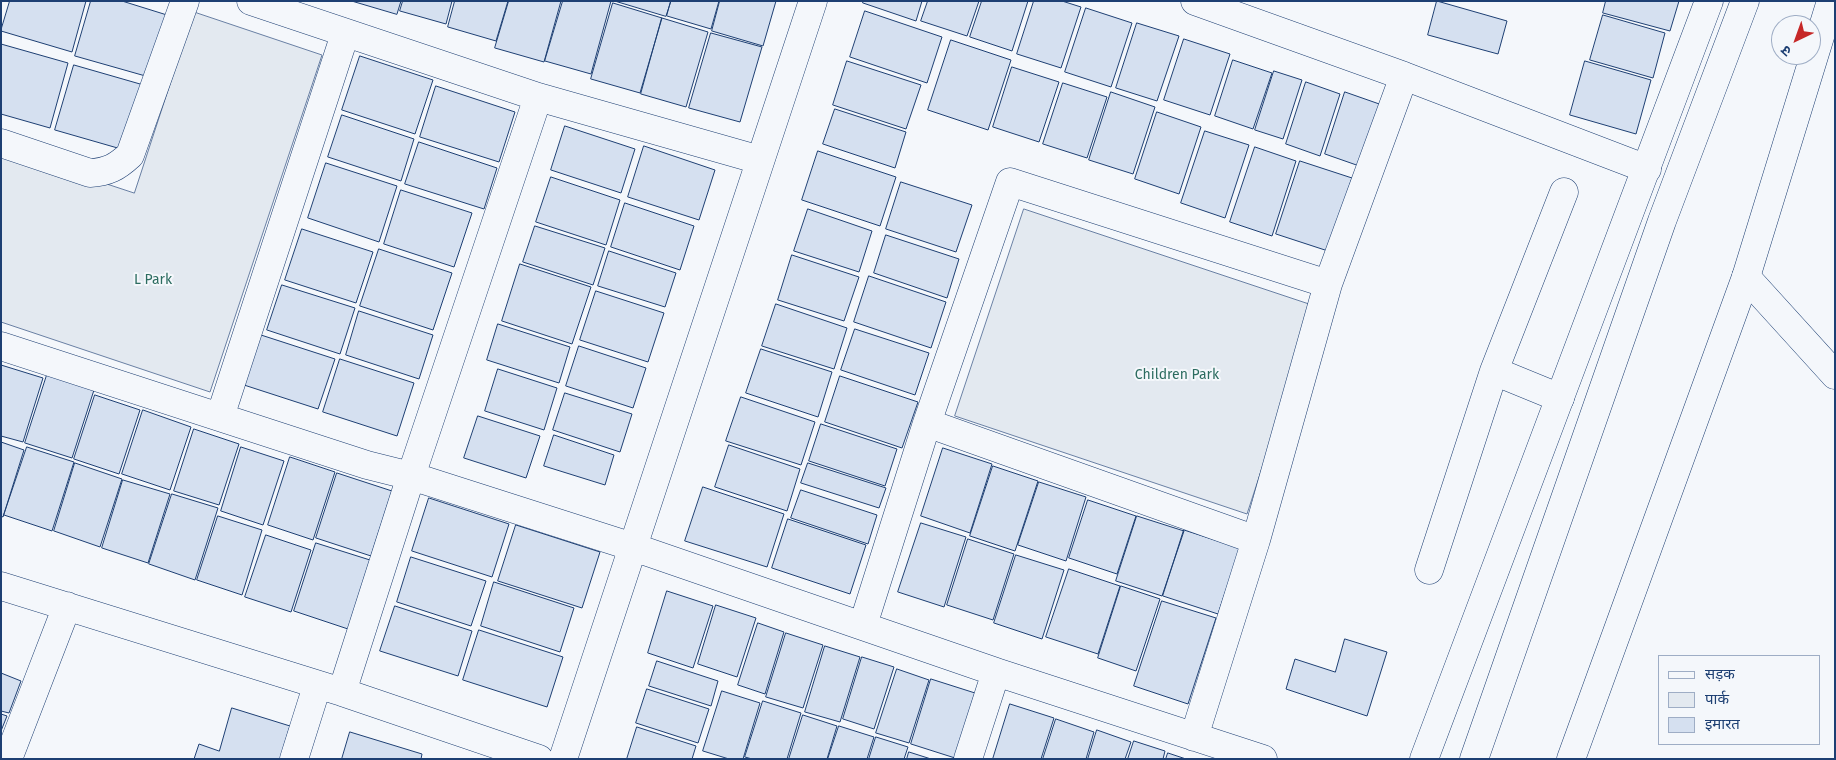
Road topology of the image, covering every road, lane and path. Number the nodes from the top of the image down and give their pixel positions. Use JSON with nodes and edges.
{"nodes":[{"id":1,"x":185,"y":1,"type":"edge"},
{"id":2,"x":251,"y":1,"type":"edge"},
{"id":3,"x":813,"y":1,"type":"edge"},
{"id":4,"x":1195,"y":1,"type":"edge"},
{"id":5,"x":1709,"y":1,"type":"edge"},
{"id":6,"x":1745,"y":1,"type":"edge"},
{"id":7,"x":1831,"y":1,"type":"edge"},
{"id":8,"x":345,"y":34,"type":"junction"},
{"id":9,"x":1404,"y":76,"type":"junction"},
{"id":10,"x":538,"y":96,"type":"junction"},
{"id":11,"x":1,"y":143,"type":"edge"},
{"id":12,"x":760,"y":160,"type":"junction"},
{"id":13,"x":1647,"y":169,"type":"junction"},
{"id":14,"x":1564,"y":192,"type":"dead end"},
{"id":15,"x":1746,"y":277,"type":"junction"},
{"id":16,"x":1328,"y":284,"type":"junction"},
{"id":17,"x":1,"y":346,"type":"edge"},
{"id":18,"x":1494,"y":371,"type":"junction"},
{"id":19,"x":1835,"y":375,"type":"edge"},
{"id":20,"x":1560,"y":398,"type":"junction"},
{"id":21,"x":220,"y":417,"type":"junction"},
{"id":22,"x":927,"y":423,"type":"junction"},
{"id":23,"x":411,"y":476,"type":"junction"},
{"id":24,"x":1256,"y":540,"type":"junction"},
{"id":25,"x":633,"y":547,"type":"junction"},
{"id":26,"x":1429,"y":570,"type":"dead end"},
{"id":27,"x":1,"y":586,"type":"edge"},
{"id":28,"x":67,"y":606,"type":"junction"},
{"id":29,"x":863,"y":624,"type":"junction"},
{"id":30,"x":996,"y":672,"type":"junction"},
{"id":31,"x":330,"y":689,"type":"junction"},
{"id":32,"x":1194,"y":737,"type":"junction"},
{"id":33,"x":8,"y":759,"type":"edge"},
{"id":34,"x":294,"y":759,"type":"edge"},
{"id":35,"x":540,"y":759,"type":"edge"},
{"id":36,"x":563,"y":759,"type":"edge"},
{"id":37,"x":968,"y":759,"type":"edge"},
{"id":38,"x":1263,"y":759,"type":"edge"},
{"id":39,"x":1424,"y":759,"type":"edge"},
{"id":40,"x":1474,"y":759,"type":"edge"},
{"id":41,"x":1571,"y":759,"type":"edge"}],
"edges":[{"from":1,"to":11,"type":"main road"},
{"from":2,"to":8,"type":"main road"},
{"from":3,"to":12,"type":"main road"},
{"from":4,"to":9,"type":"main road"},
{"from":5,"to":13,"type":"main road"},
{"from":6,"to":40,"type":"main road"},
{"from":7,"to":15,"type":"main road"},
{"from":8,"to":10,"type":"main road"},
{"from":8,"to":21,"type":"main road"},
{"from":9,"to":13,"type":"main road"},
{"from":9,"to":16,"type":"main road"},
{"from":10,"to":12,"type":"main road"},
{"from":10,"to":23,"type":"main road"},
{"from":12,"to":25,"type":"main road"},
{"from":13,"to":20,"type":"main road"},
{"from":14,"to":18,"type":"main road"},
{"from":15,"to":19,"type":"main road"},
{"from":15,"to":41,"type":"main road"},
{"from":16,"to":22,"type":"main road"},
{"from":16,"to":24,"type":"main road"},
{"from":17,"to":21,"type":"main road"},
{"from":18,"to":20,"type":"main road"},
{"from":18,"to":26,"type":"main road"},
{"from":20,"to":39,"type":"main road"},
{"from":21,"to":23,"type":"main road"},
{"from":22,"to":24,"type":"main road"},
{"from":22,"to":29,"type":"main road"},
{"from":23,"to":25,"type":"main road"},
{"from":23,"to":31,"type":"main road"},
{"from":24,"to":32,"type":"main road"},
{"from":25,"to":29,"type":"main road"},
{"from":25,"to":36,"type":"main road"},
{"from":27,"to":28,"type":"main road"},
{"from":28,"to":31,"type":"main road"},
{"from":28,"to":33,"type":"main road"},
{"from":29,"to":30,"type":"main road"},
{"from":30,"to":32,"type":"main road"},
{"from":30,"to":37,"type":"main road"},
{"from":31,"to":34,"type":"main road"},
{"from":31,"to":35,"type":"main road"},
{"from":32,"to":38,"type":"main road"}]}
